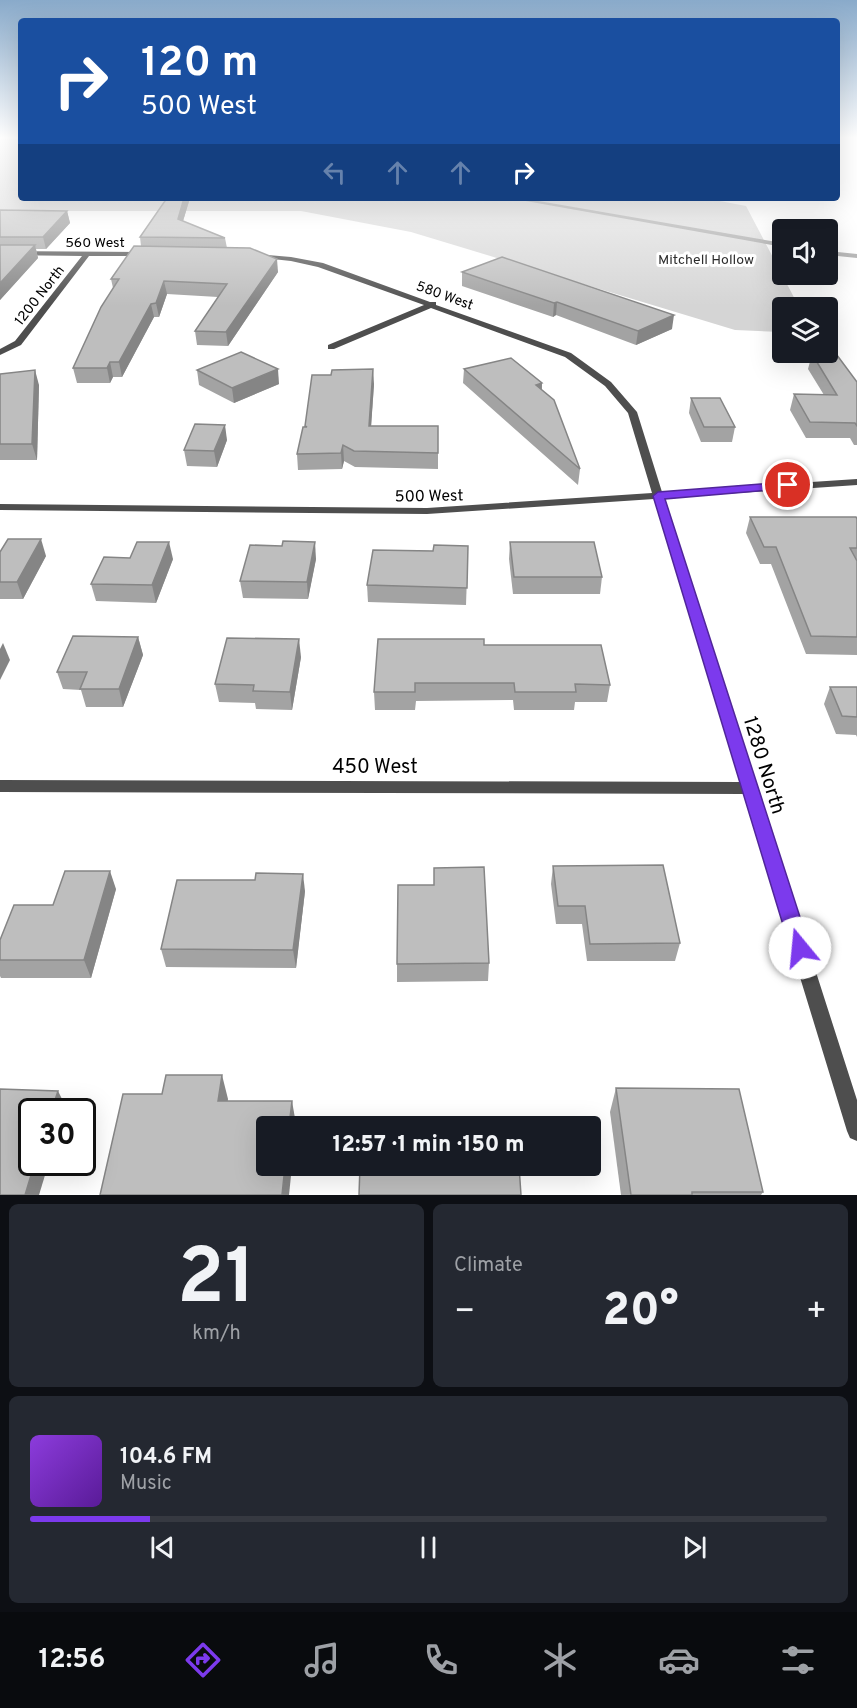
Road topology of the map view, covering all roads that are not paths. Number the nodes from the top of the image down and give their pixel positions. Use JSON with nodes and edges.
{"nodes":[{"id":1,"x":0,"y":253,"type":"edge"},
{"id":2,"x":87,"y":254,"type":"junction"},
{"id":3,"x":156,"y":254,"type":"edge"},
{"id":4,"x":246,"y":256,"type":"edge"},
{"id":5,"x":433,"y":304,"type":"junction"},
{"id":6,"x":331,"y":347,"type":"dead end"},
{"id":7,"x":5,"y":350,"type":"edge"},
{"id":8,"x":632,"y":412,"type":"joint"},
{"id":9,"x":857,"y":482,"type":"edge"},
{"id":10,"x":658,"y":496,"type":"junction"},
{"id":11,"x":0,"y":507,"type":"edge"},
{"id":12,"x":0,"y":786,"type":"edge"},
{"id":13,"x":750,"y":788,"type":"junction"},
{"id":14,"x":857,"y":1131,"type":"edge"}],
"edges":[{"from":1,"to":2,"type":"street","name":"560 West"},
{"from":2,"to":3,"type":"street","name":"560 West"},
{"from":2,"to":7,"type":"street","name":"1200 North"},
{"from":4,"to":5,"type":"street","name":"580 West"},
{"from":5,"to":6,"type":"street"},
{"from":5,"to":8,"type":"street","name":"580 West"},
{"from":8,"to":10,"type":"street","name":"1280 North"},
{"from":9,"to":10,"type":"street","name":"500 West"},
{"from":10,"to":11,"type":"street","name":"500 West"},
{"from":10,"to":13,"type":"street","name":"1280 North"},
{"from":12,"to":13,"type":"street","name":"450 West"},
{"from":13,"to":14,"type":"street","name":"1280 North"}]}
